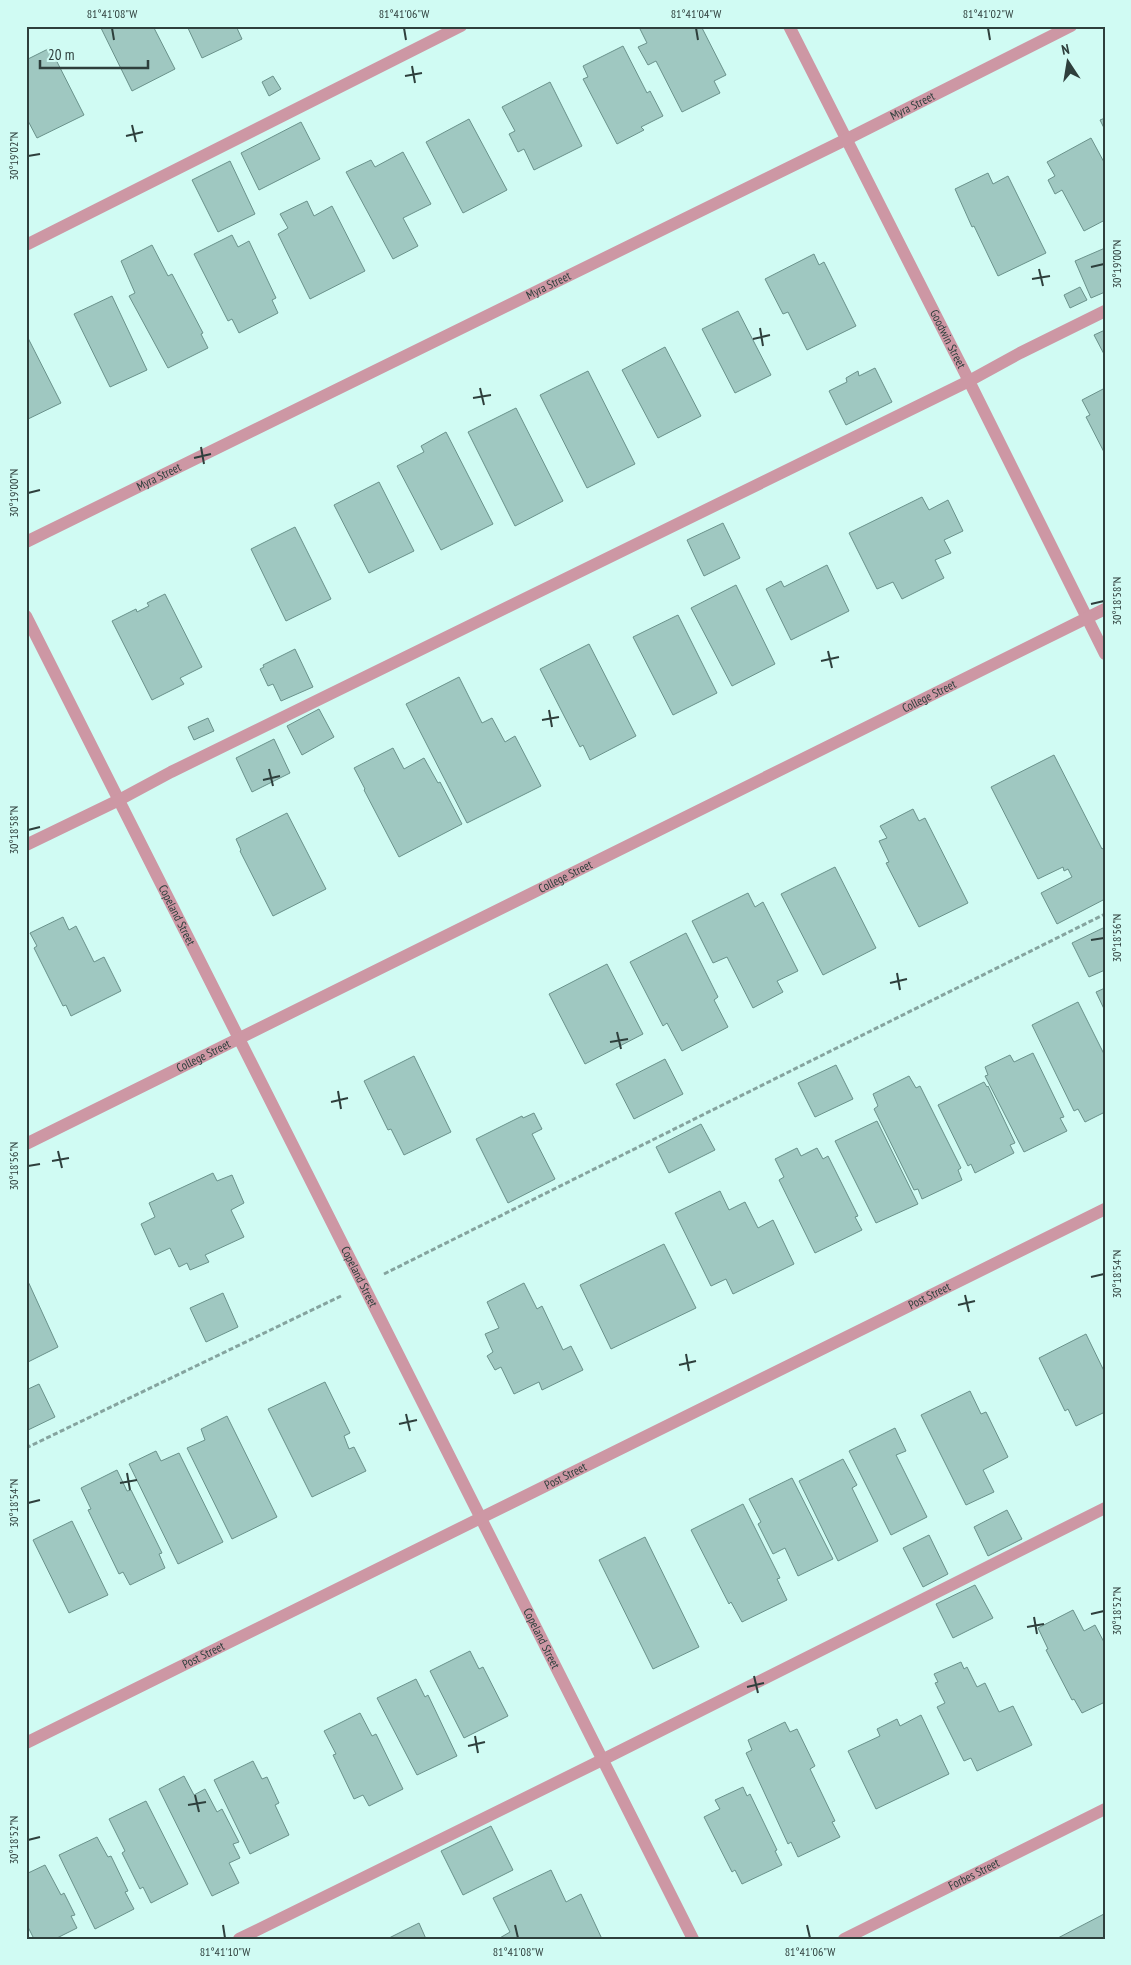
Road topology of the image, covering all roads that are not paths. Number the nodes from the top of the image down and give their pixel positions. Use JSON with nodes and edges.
{"nodes":[{"id":1,"x":461,"y":26,"type":"edge"},
{"id":2,"x":790,"y":26,"type":"edge"},
{"id":3,"x":1071,"y":26,"type":"edge"},
{"id":4,"x":847,"y":139,"type":"junction"},
{"id":5,"x":26,"y":246,"type":"edge"},
{"id":6,"x":1105,"y":311,"type":"edge"},
{"id":7,"x":969,"y":381,"type":"junction"},
{"id":8,"x":26,"y":542,"type":"edge"},
{"id":9,"x":1105,"y":609,"type":"edge"},
{"id":10,"x":26,"y":616,"type":"edge"},
{"id":11,"x":1086,"y":619,"type":"junction"},
{"id":12,"x":1105,"y":654,"type":"edge"},
{"id":13,"x":119,"y":800,"type":"junction"},
{"id":14,"x":26,"y":845,"type":"edge"},
{"id":15,"x":238,"y":1038,"type":"junction"},
{"id":16,"x":26,"y":1144,"type":"edge"},
{"id":17,"x":1105,"y":1209,"type":"edge"},
{"id":18,"x":1105,"y":1508,"type":"edge"},
{"id":19,"x":480,"y":1517,"type":"junction"},
{"id":20,"x":26,"y":1743,"type":"edge"},
{"id":21,"x":602,"y":1760,"type":"junction"},
{"id":22,"x":1105,"y":1809,"type":"edge"},
{"id":23,"x":239,"y":1939,"type":"edge"},
{"id":24,"x":692,"y":1939,"type":"edge"},
{"id":25,"x":844,"y":1939,"type":"edge"}],
"edges":[{"from":1,"to":5,"type":"street"},
{"from":2,"to":4,"type":"street","name":"Goodwin Street"},
{"from":3,"to":4,"type":"street","name":"Myra Street"},
{"from":4,"to":7,"type":"street","name":"Goodwin Street"},
{"from":4,"to":8,"type":"street","name":"Myra Street"},
{"from":6,"to":7,"type":"street"},
{"from":7,"to":11,"type":"street","name":"Goodwin Street"},
{"from":7,"to":13,"type":"street"},
{"from":9,"to":11,"type":"street","name":"College Street"},
{"from":10,"to":13,"type":"street","name":"Copeland Street"},
{"from":11,"to":12,"type":"street","name":"Goodwin Street"},
{"from":11,"to":15,"type":"street","name":"College Street"},
{"from":13,"to":14,"type":"street"},
{"from":13,"to":15,"type":"street","name":"Copeland Street"},
{"from":15,"to":16,"type":"street","name":"College Street"},
{"from":15,"to":19,"type":"street","name":"Copeland Street"},
{"from":17,"to":19,"type":"street","name":"Post Street"},
{"from":18,"to":21,"type":"street"},
{"from":19,"to":20,"type":"street","name":"Post Street"},
{"from":19,"to":21,"type":"street","name":"Copeland Street"},
{"from":21,"to":23,"type":"street"},
{"from":21,"to":24,"type":"street","name":"Copeland Street"},
{"from":22,"to":25,"type":"street","name":"Forbes Street"}]}
